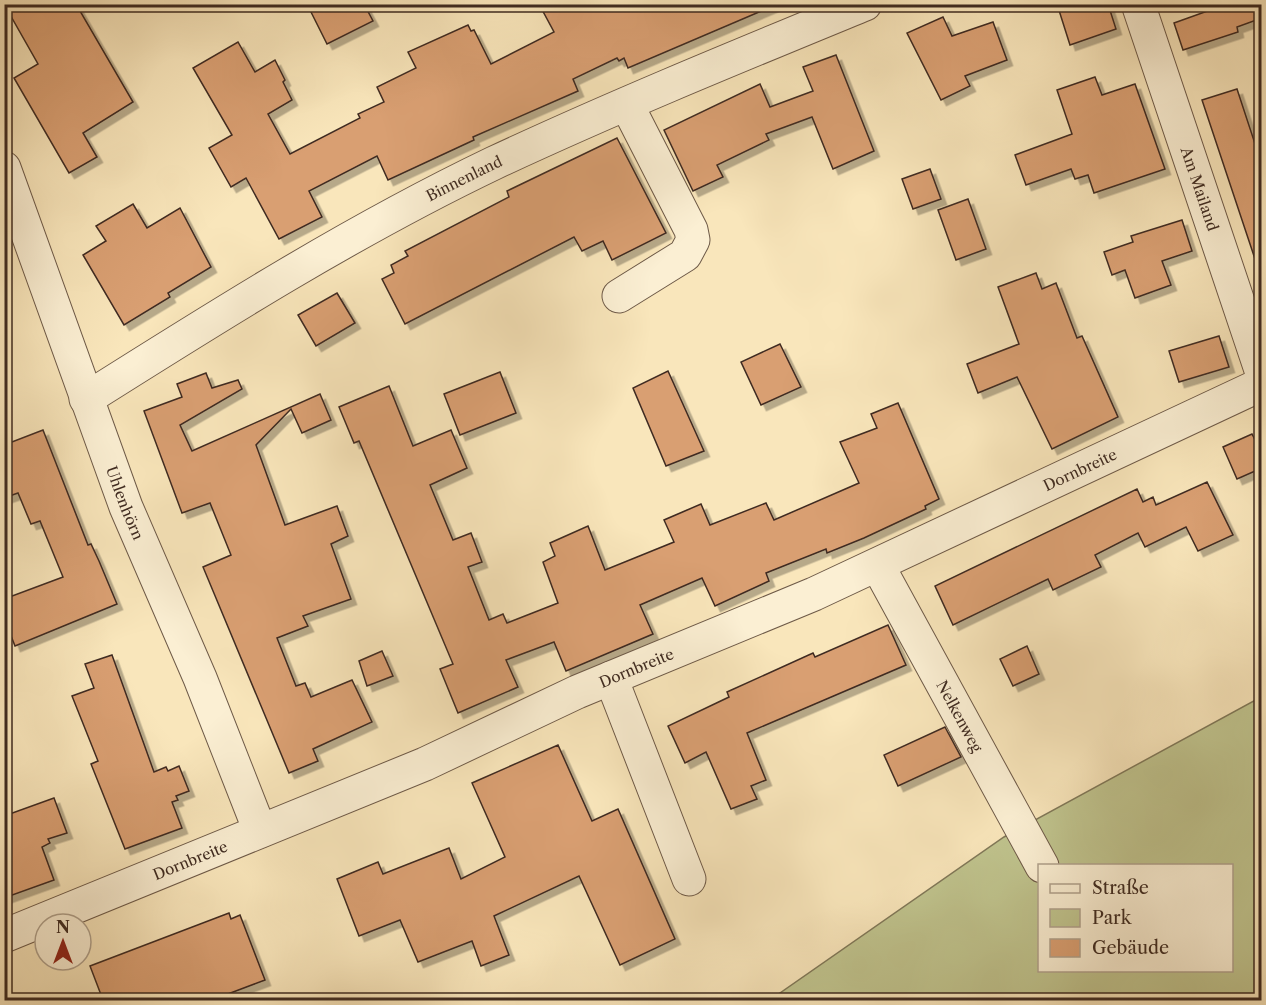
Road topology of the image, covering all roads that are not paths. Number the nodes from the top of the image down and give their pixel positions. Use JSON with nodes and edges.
{"nodes":[{"id":1,"x":865,"y":4,"type":"edge"},
{"id":2,"x":1138,"y":4,"type":"edge"},
{"id":3,"x":627,"y":105,"type":"junction"},
{"id":4,"x":4,"y":168,"type":"edge"},
{"id":5,"x":619,"y":296,"type":"dead end"},
{"id":6,"x":1262,"y":374,"type":"edge"},
{"id":7,"x":1262,"y":384,"type":"edge"},
{"id":8,"x":86,"y":399,"type":"junction"},
{"id":9,"x":878,"y":566,"type":"junction"},
{"id":10,"x":611,"y":678,"type":"junction"},
{"id":11,"x":260,"y":831,"type":"junction"},
{"id":12,"x":1041,"y":864,"type":"edge"},
{"id":13,"x":689,"y":879,"type":"dead end"},
{"id":14,"x":4,"y":936,"type":"edge"}],
"edges":[{"from":1,"to":3,"type":"street","name":"Binnenland"},
{"from":2,"to":6,"type":"street","name":"Am Mailand"},
{"from":3,"to":5,"type":"street"},
{"from":3,"to":8,"type":"street","name":"Binnenland"},
{"from":4,"to":8,"type":"street","name":"Uhlenhörn"},
{"from":7,"to":9,"type":"street","name":"Dornbreite"},
{"from":8,"to":11,"type":"street","name":"Uhlenhörn"},
{"from":9,"to":10,"type":"street","name":"Dornbreite"},
{"from":9,"to":12,"type":"street","name":"Nelkenweg"},
{"from":10,"to":11,"type":"street","name":"Dornbreite"},
{"from":10,"to":13,"type":"street"},
{"from":11,"to":14,"type":"street","name":"Dornbreite"}]}
